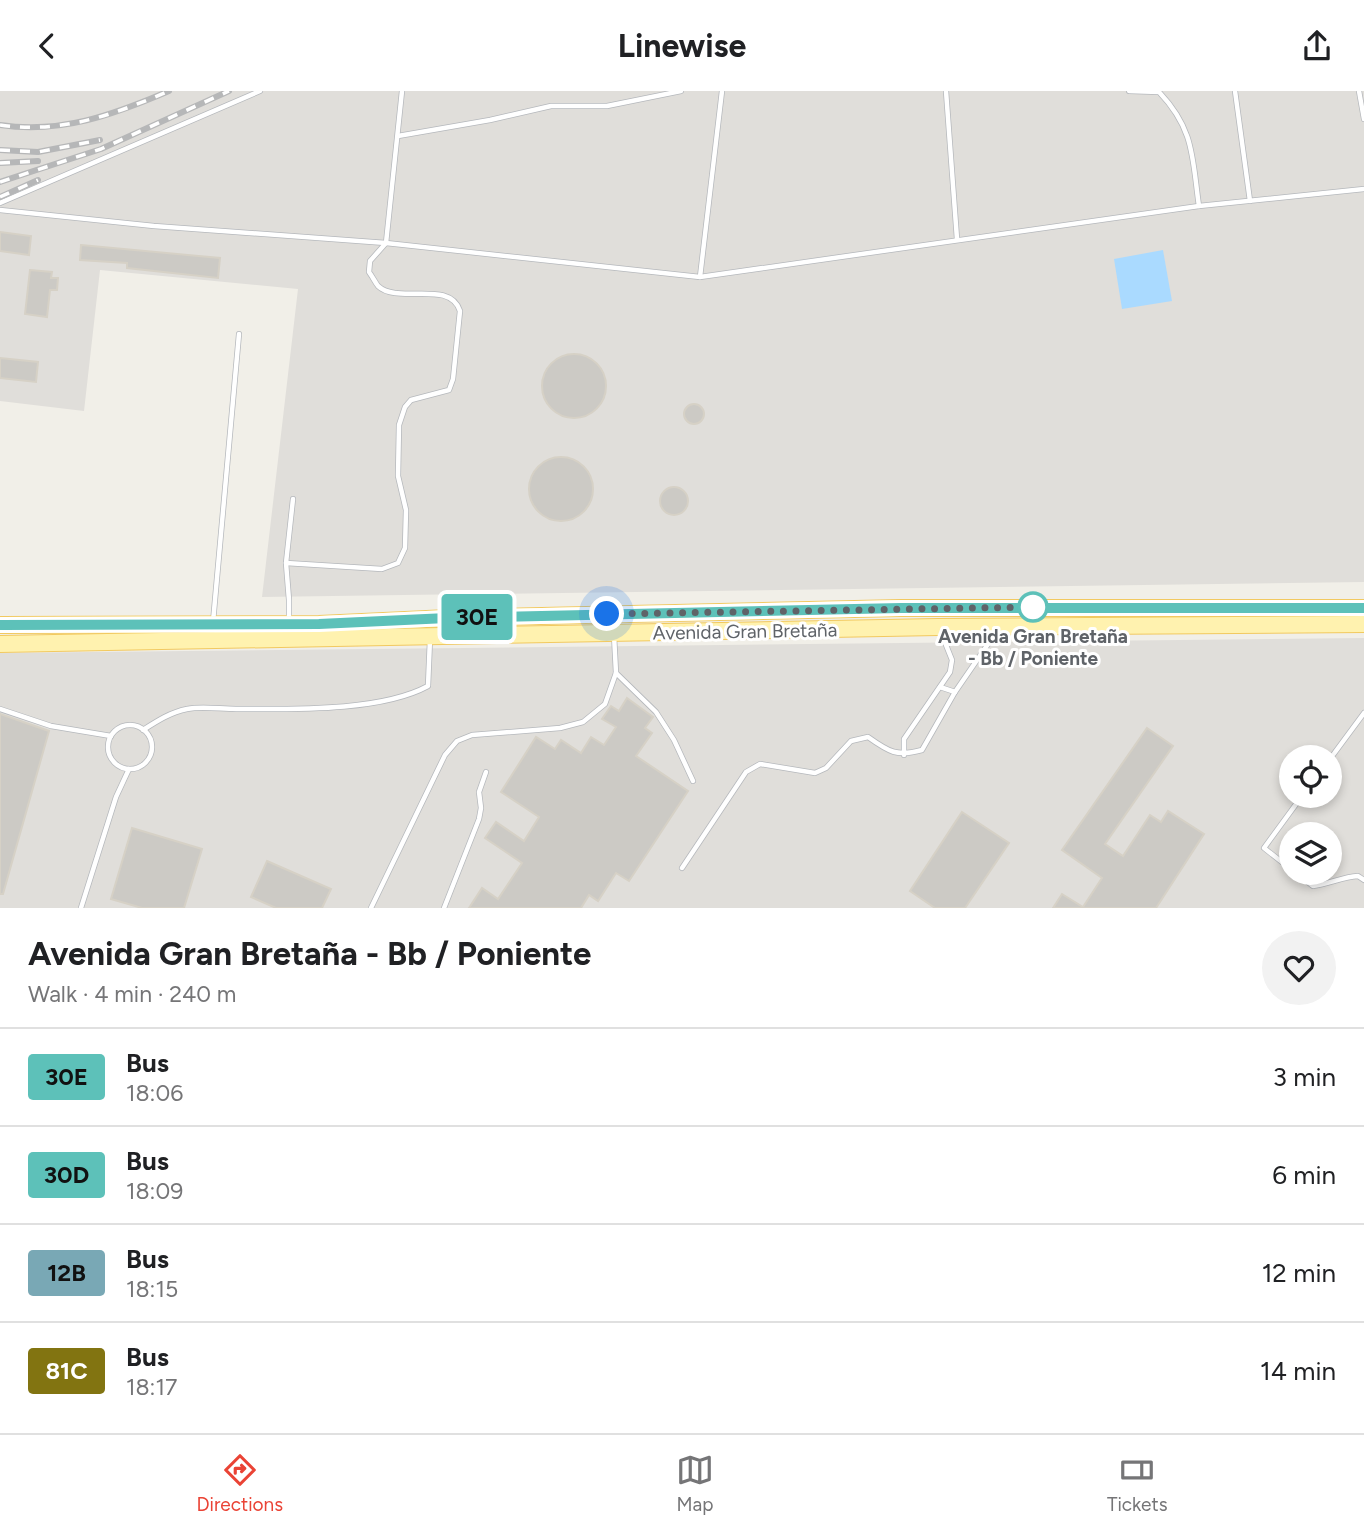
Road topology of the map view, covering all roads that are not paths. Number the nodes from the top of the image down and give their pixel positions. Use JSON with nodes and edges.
{"nodes":[{"id":1,"x":260,"y":91,"type":"edge"},
{"id":2,"x":402,"y":91,"type":"edge"},
{"id":3,"x":681,"y":91,"type":"edge"},
{"id":4,"x":722,"y":91,"type":"edge"},
{"id":5,"x":946,"y":91,"type":"edge"},
{"id":6,"x":1129,"y":91,"type":"edge"},
{"id":7,"x":1236,"y":91,"type":"edge"},
{"id":8,"x":1359,"y":91,"type":"edge"},
{"id":9,"x":1364,"y":120,"type":"edge"},
{"id":10,"x":398,"y":136,"type":"junction"},
{"id":11,"x":1364,"y":189,"type":"edge"},
{"id":12,"x":1250,"y":201,"type":"junction"},
{"id":13,"x":0,"y":204,"type":"edge"},
{"id":14,"x":1199,"y":206,"type":"junction"},
{"id":15,"x":0,"y":210,"type":"edge"},
{"id":16,"x":957,"y":239,"type":"junction"},
{"id":17,"x":386,"y":243,"type":"junction"},
{"id":18,"x":700,"y":277,"type":"junction"},
{"id":19,"x":239,"y":334,"type":"dead end"},
{"id":20,"x":293,"y":499,"type":"dead end"},
{"id":21,"x":286,"y":563,"type":"junction"},
{"id":22,"x":1364,"y":608,"type":"edge"},
{"id":23,"x":288,"y":624,"type":"junction"},
{"id":24,"x":1364,"y":624,"type":"edge"},
{"id":25,"x":0,"y":625,"type":"edge"},
{"id":26,"x":213,"y":625,"type":"junction"},
{"id":27,"x":1001,"y":626,"type":"junction"},
{"id":28,"x":938,"y":627,"type":"junction"},
{"id":29,"x":614,"y":634,"type":"junction"},
{"id":30,"x":430,"y":638,"type":"junction"},
{"id":31,"x":0,"y":645,"type":"edge"},
{"id":32,"x":616,"y":673,"type":"junction"},
{"id":33,"x":940,"y":687,"type":"junction"},
{"id":34,"x":955,"y":692,"type":"junction"},
{"id":35,"x":0,"y":709,"type":"edge"},
{"id":36,"x":1364,"y":714,"type":"edge"},
{"id":37,"x":143,"y":730,"type":"junction"},
{"id":38,"x":111,"y":736,"type":"junction"},
{"id":39,"x":1341,"y":745,"type":"edge"},
{"id":40,"x":904,"y":755,"type":"junction"},
{"id":41,"x":129,"y":769,"type":"junction"},
{"id":42,"x":486,"y":772,"type":"dead end"},
{"id":43,"x":693,"y":781,"type":"dead end"},
{"id":44,"x":1279,"y":828,"type":"edge"},
{"id":45,"x":1279,"y":860,"type":"edge"},
{"id":46,"x":682,"y":868,"type":"dead end"},
{"id":47,"x":1342,"y":878,"type":"edge"},
{"id":48,"x":1364,"y":880,"type":"edge"},
{"id":49,"x":81,"y":908,"type":"edge"},
{"id":50,"x":371,"y":908,"type":"edge"},
{"id":51,"x":444,"y":908,"type":"edge"}],
"edges":[{"from":1,"to":13,"type":"lane"},
{"from":2,"to":10,"type":"lane"},
{"from":3,"to":10,"type":"lane"},
{"from":4,"to":18,"type":"lane"},
{"from":5,"to":16,"type":"lane"},
{"from":6,"to":14,"type":"lane"},
{"from":7,"to":12,"type":"lane"},
{"from":8,"to":9,"type":"lane"},
{"from":10,"to":17,"type":"lane"},
{"from":11,"to":12,"type":"lane"},
{"from":12,"to":14,"type":"lane"},
{"from":14,"to":16,"type":"lane"},
{"from":15,"to":17,"type":"lane"},
{"from":16,"to":18,"type":"lane"},
{"from":17,"to":18,"type":"lane"},
{"from":17,"to":21,"type":"lane"},
{"from":19,"to":26,"type":"lane"},
{"from":20,"to":21,"type":"lane"},
{"from":21,"to":23,"type":"lane"},
{"from":22,"to":23,"type":"main road","name":"Avenida Gran Bretaña"},
{"from":23,"to":26,"type":"main road","name":"Avenida Gran Bretaña"},
{"from":24,"to":27,"type":"main road","name":"Avenida Gran Bretaña"},
{"from":25,"to":26,"type":"main road","name":"Avenida Gran Bretaña"},
{"from":27,"to":28,"type":"main road","name":"Avenida Gran Bretaña"},
{"from":27,"to":34,"type":"lane"},
{"from":28,"to":29,"type":"main road","name":"Avenida Gran Bretaña"},
{"from":28,"to":33,"type":"lane"},
{"from":29,"to":30,"type":"main road","name":"Avenida Gran Bretaña"},
{"from":29,"to":32,"type":"lane"},
{"from":30,"to":31,"type":"main road","name":"Avenida Gran Bretaña"},
{"from":30,"to":37,"type":"lane"},
{"from":32,"to":43,"type":"lane"},
{"from":32,"to":50,"type":"lane"},
{"from":33,"to":34,"type":"lane"},
{"from":33,"to":40,"type":"lane"},
{"from":34,"to":40,"type":"lane"},
{"from":35,"to":38,"type":"lane"},
{"from":36,"to":39,"type":"lane"},
{"from":37,"to":38,"type":"lane"},
{"from":37,"to":41,"type":"lane"},
{"from":38,"to":41,"type":"lane"},
{"from":40,"to":46,"type":"lane"},
{"from":41,"to":49,"type":"lane"},
{"from":42,"to":51,"type":"lane"},
{"from":44,"to":45,"type":"lane"},
{"from":47,"to":48,"type":"lane"}]}
